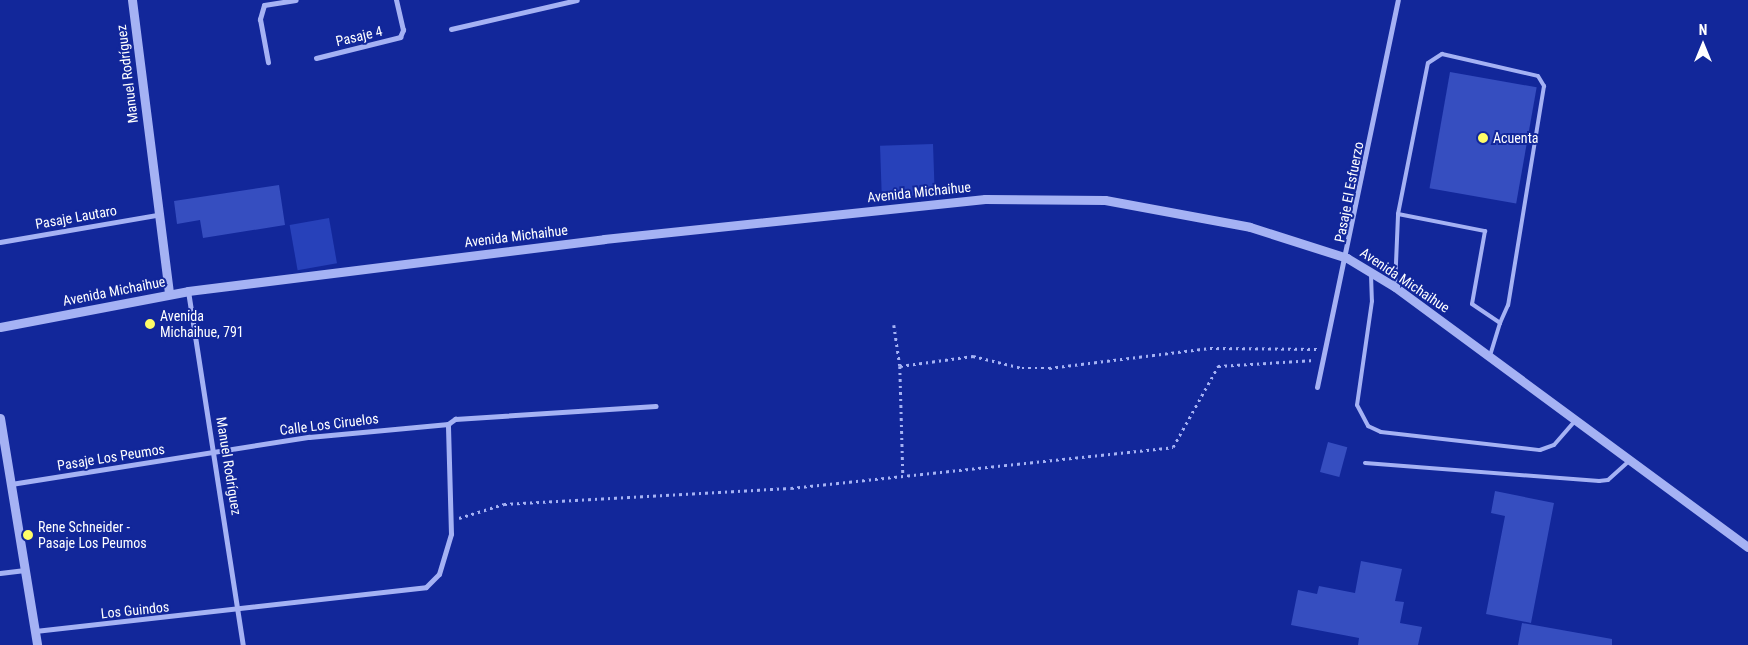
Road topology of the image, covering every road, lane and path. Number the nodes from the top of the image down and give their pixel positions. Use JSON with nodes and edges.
{"nodes":[{"id":1,"x":132,"y":0,"type":"edge"},
{"id":2,"x":296,"y":0,"type":"edge"},
{"id":3,"x":396,"y":0,"type":"edge"},
{"id":4,"x":577,"y":0,"type":"edge"},
{"id":5,"x":1398,"y":0,"type":"edge"},
{"id":6,"x":262,"y":2,"type":"edge"},
{"id":7,"x":451,"y":29,"type":"dead end"},
{"id":8,"x":316,"y":58,"type":"dead end"},
{"id":9,"x":268,"y":62,"type":"dead end"},
{"id":10,"x":1398,"y":214,"type":"junction"},
{"id":11,"x":156,"y":215,"type":"junction"},
{"id":12,"x":0,"y":242,"type":"edge"},
{"id":13,"x":1347,"y":258,"type":"junction"},
{"id":14,"x":1370,"y":270,"type":"junction"},
{"id":15,"x":1395,"y":287,"type":"junction"},
{"id":16,"x":188,"y":291,"type":"junction"},
{"id":17,"x":169,"y":294,"type":"junction"},
{"id":18,"x":1500,"y":323,"type":"junction"},
{"id":19,"x":894,"y":325,"type":"dead end"},
{"id":20,"x":0,"y":326,"type":"edge"},
{"id":21,"x":1326,"y":349,"type":"junction"},
{"id":22,"x":1490,"y":356,"type":"junction"},
{"id":23,"x":1324,"y":360,"type":"junction"},
{"id":24,"x":900,"y":366,"type":"junction"},
{"id":25,"x":1318,"y":387,"type":"dead end"},
{"id":26,"x":656,"y":406,"type":"dead end"},
{"id":27,"x":0,"y":418,"type":"edge"},
{"id":28,"x":1576,"y":420,"type":"junction"},
{"id":29,"x":448,"y":424,"type":"junction"},
{"id":30,"x":213,"y":453,"type":"junction"},
{"id":31,"x":1630,"y":460,"type":"junction"},
{"id":32,"x":1365,"y":463,"type":"dead end"},
{"id":33,"x":903,"y":476,"type":"junction"},
{"id":34,"x":11,"y":484,"type":"junction"},
{"id":35,"x":452,"y":521,"type":"junction"},
{"id":36,"x":1748,"y":548,"type":"edge"},
{"id":37,"x":25,"y":570,"type":"junction"},
{"id":38,"x":0,"y":574,"type":"edge"},
{"id":39,"x":238,"y":610,"type":"junction"},
{"id":40,"x":35,"y":631,"type":"junction"},
{"id":41,"x":37,"y":645,"type":"edge"},
{"id":42,"x":243,"y":645,"type":"edge"}],
"edges":[{"from":1,"to":11,"type":"street","name":"Manuel Rodríguez"},
{"from":2,"to":6,"type":"street"},
{"from":3,"to":8,"type":"street","name":"Pasaje 4"},
{"from":4,"to":7,"type":"street"},
{"from":5,"to":13,"type":"street","name":"Pasaje El Esfuerzo"},
{"from":6,"to":9,"type":"street"},
{"from":10,"to":15,"type":"lane"},
{"from":10,"to":18,"type":"lane"},
{"from":10,"to":18,"type":"lane"},
{"from":11,"to":12,"type":"street","name":"Pasaje Lautaro"},
{"from":11,"to":17,"type":"street","name":"Manuel Rodríguez"},
{"from":13,"to":14,"type":"street","name":"Avenida Michaihue"},
{"from":13,"to":16,"type":"street","name":"Avenida Michaihue"},
{"from":13,"to":21,"type":"street","name":"Pasaje El Esfuerzo"},
{"from":14,"to":15,"type":"street","name":"Avenida Michaihue"},
{"from":14,"to":28,"type":"lane"},
{"from":15,"to":22,"type":"street","name":"Avenida Michaihue"},
{"from":16,"to":17,"type":"street","name":"Avenida Michaihue"},
{"from":16,"to":30,"type":"street","name":"Manuel Rodríguez"},
{"from":17,"to":20,"type":"street","name":"Avenida Michaihue"},
{"from":18,"to":22,"type":"lane"},
{"from":19,"to":24,"type":"path"},
{"from":21,"to":23,"type":"street","name":"Pasaje El Esfuerzo"},
{"from":21,"to":24,"type":"path"},
{"from":22,"to":28,"type":"street","name":"Avenida Michaihue"},
{"from":23,"to":25,"type":"street","name":"Pasaje El Esfuerzo"},
{"from":23,"to":33,"type":"path"},
{"from":24,"to":33,"type":"path"},
{"from":26,"to":29,"type":"street","name":"Calle Los Ciruelos"},
{"from":27,"to":34,"type":"street"},
{"from":28,"to":31,"type":"street","name":"Avenida Michaihue"},
{"from":29,"to":30,"type":"street","name":"Calle Los Ciruelos"},
{"from":29,"to":35,"type":"street","name":"Los Guindos"},
{"from":30,"to":34,"type":"street","name":"Pasaje Los Peumos"},
{"from":30,"to":39,"type":"street","name":"Manuel Rodríguez"},
{"from":31,"to":32,"type":"lane"},
{"from":31,"to":36,"type":"street","name":"Avenida Michaihue"},
{"from":33,"to":35,"type":"path"},
{"from":34,"to":37,"type":"street"},
{"from":35,"to":39,"type":"street","name":"Los Guindos"},
{"from":37,"to":38,"type":"street"},
{"from":37,"to":40,"type":"street"},
{"from":39,"to":40,"type":"street","name":"Los Guindos"},
{"from":39,"to":42,"type":"street","name":"Manuel Rodríguez"},
{"from":40,"to":41,"type":"street"}]}
